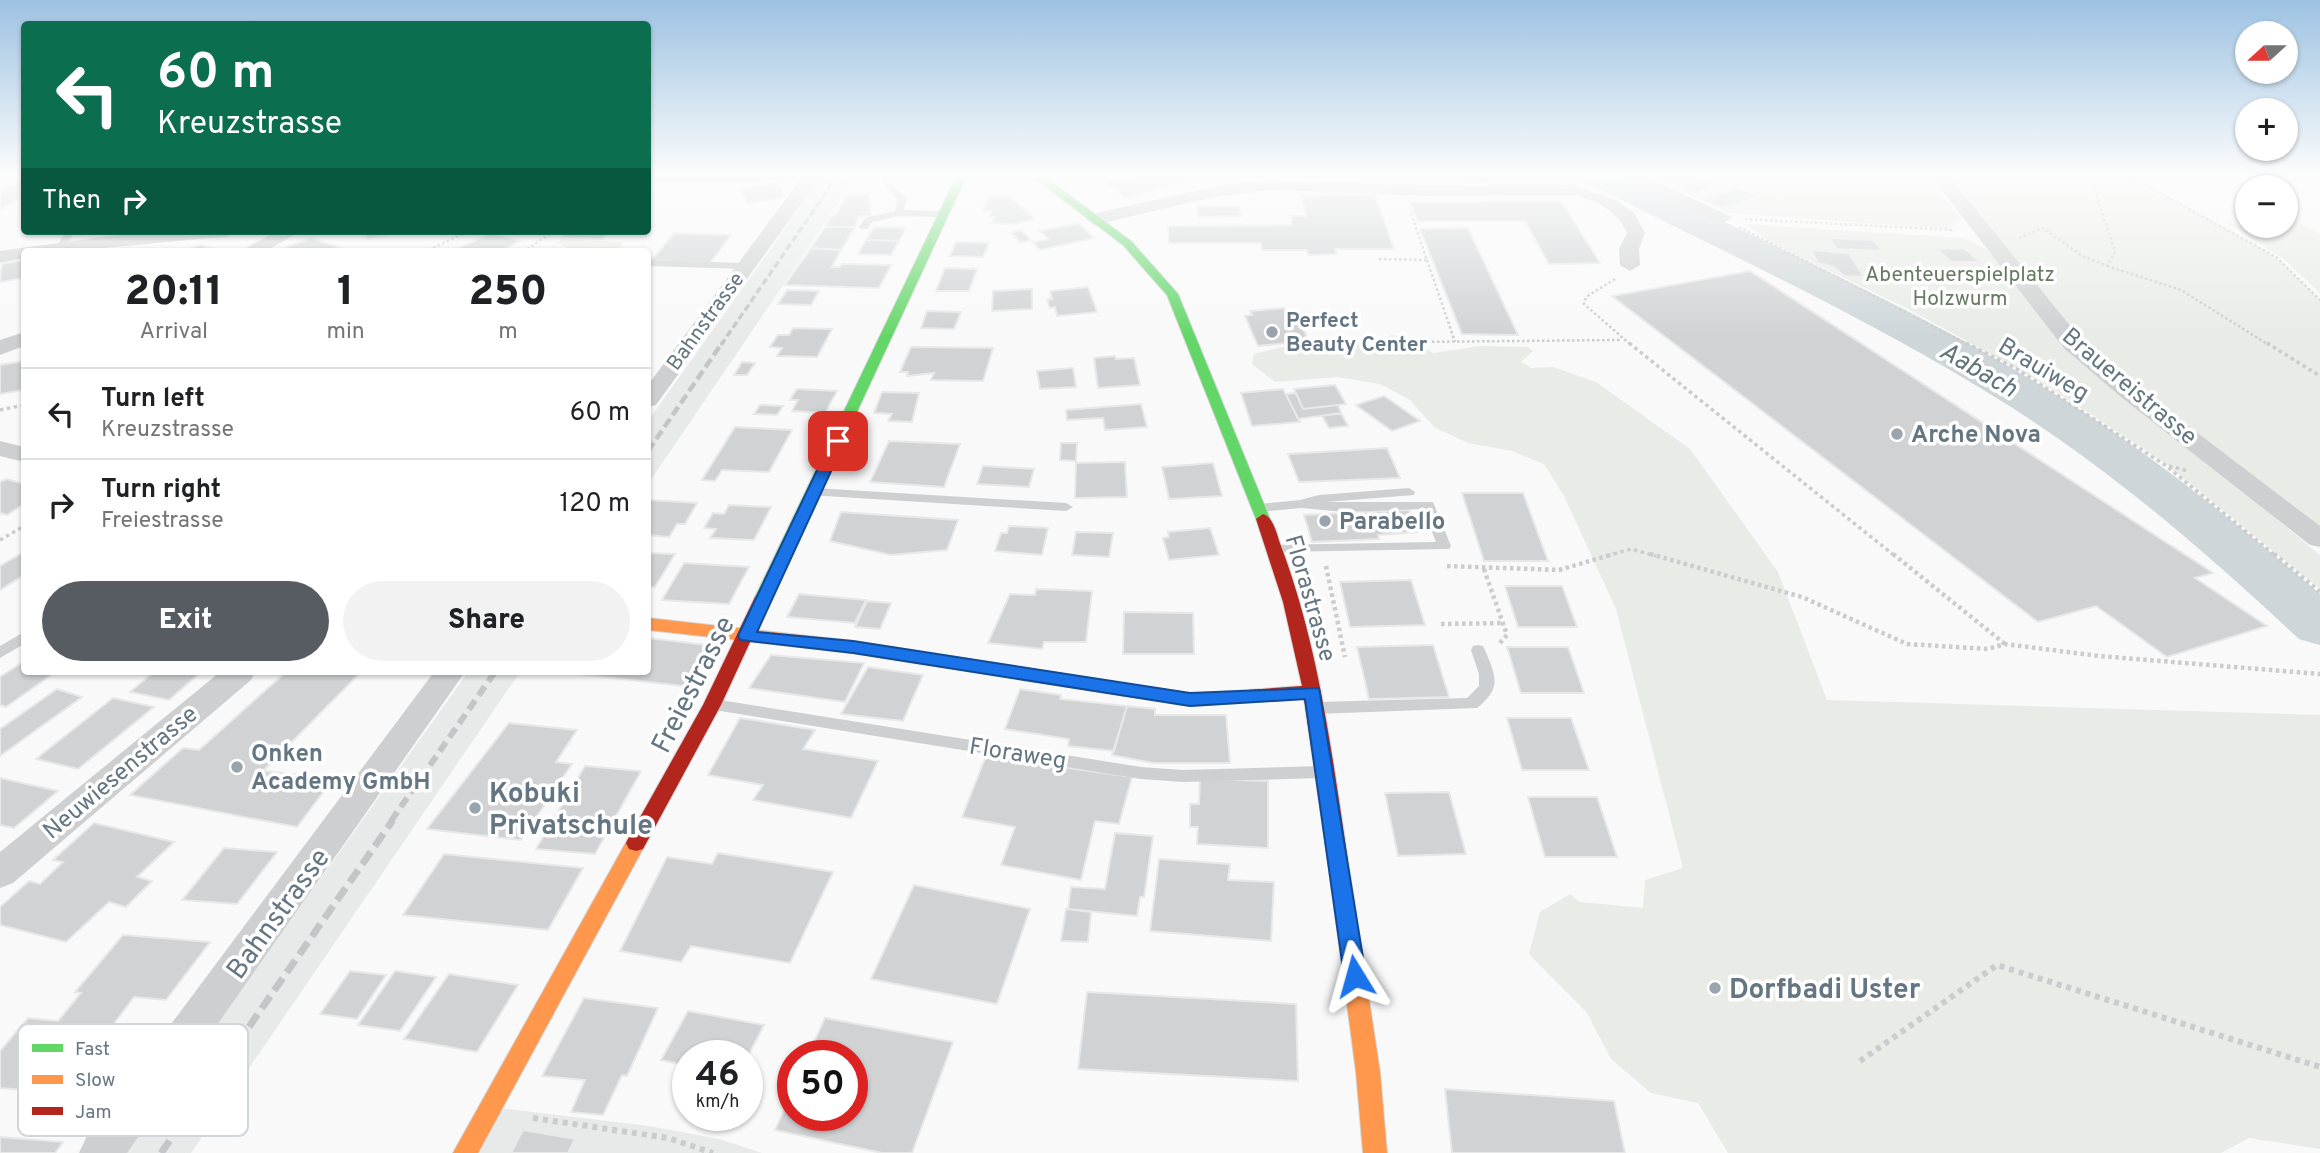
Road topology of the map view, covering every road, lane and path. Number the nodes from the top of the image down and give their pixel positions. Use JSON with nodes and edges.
{"nodes":[{"id":1,"x":772,"y":229,"type":"edge"},
{"id":2,"x":935,"y":229,"type":"edge"},
{"id":3,"x":1106,"y":229,"type":"edge"},
{"id":4,"x":1416,"y":229,"type":"edge"},
{"id":5,"x":1634,"y":229,"type":"edge"},
{"id":6,"x":1743,"y":229,"type":"edge"},
{"id":7,"x":1897,"y":229,"type":"edge"},
{"id":8,"x":1983,"y":229,"type":"edge"},
{"id":9,"x":2041,"y":229,"type":"edge"},
{"id":10,"x":2044,"y":229,"type":"edge"},
{"id":11,"x":2107,"y":229,"type":"edge"},
{"id":12,"x":2228,"y":229,"type":"edge"},
{"id":13,"x":135,"y":235,"type":"edge"},
{"id":14,"x":284,"y":235,"type":"edge"},
{"id":15,"x":460,"y":235,"type":"edge"},
{"id":16,"x":548,"y":235,"type":"edge"},
{"id":17,"x":1988,"y":235,"type":"junction"},
{"id":18,"x":66,"y":238,"type":"edge"},
{"id":19,"x":37,"y":248,"type":"edge"},
{"id":20,"x":257,"y":248,"type":"edge"},
{"id":21,"x":433,"y":248,"type":"edge"},
{"id":22,"x":529,"y":248,"type":"edge"},
{"id":23,"x":21,"y":253,"type":"edge"},
{"id":24,"x":0,"y":257,"type":"edge"},
{"id":25,"x":1379,"y":259,"type":"dead end"},
{"id":26,"x":1427,"y":260,"type":"junction"},
{"id":27,"x":651,"y":263,"type":"edge"},
{"id":28,"x":1630,"y":265,"type":"joint"},
{"id":29,"x":745,"y":266,"type":"junction"},
{"id":30,"x":2107,"y":266,"type":"junction"},
{"id":31,"x":2320,"y":300,"type":"edge"},
{"id":32,"x":21,"y":340,"type":"edge"},
{"id":33,"x":1623,"y":340,"type":"junction"},
{"id":34,"x":1455,"y":341,"type":"junction"},
{"id":35,"x":1407,"y":342,"type":"dead end"},
{"id":36,"x":0,"y":348,"type":"edge"},
{"id":37,"x":2320,"y":376,"type":"edge"},
{"id":38,"x":651,"y":396,"type":"edge"},
{"id":39,"x":21,"y":406,"type":"edge"},
{"id":40,"x":0,"y":410,"type":"edge"},
{"id":41,"x":0,"y":448,"type":"edge"},
{"id":42,"x":21,"y":454,"type":"edge"},
{"id":43,"x":814,"y":492,"type":"junction"},
{"id":44,"x":1409,"y":492,"type":"dead end"},
{"id":45,"x":1301,"y":504,"type":"junction"},
{"id":46,"x":1066,"y":507,"type":"dead end"},
{"id":47,"x":1259,"y":508,"type":"junction"},
{"id":48,"x":21,"y":528,"type":"edge"},
{"id":49,"x":2320,"y":539,"type":"edge"},
{"id":50,"x":0,"y":540,"type":"edge"},
{"id":51,"x":1275,"y":548,"type":"junction"},
{"id":52,"x":1314,"y":562,"type":"dead end"},
{"id":53,"x":1325,"y":562,"type":"junction"},
{"id":54,"x":1338,"y":562,"type":"dead end"},
{"id":55,"x":1442,"y":566,"type":"dead end"},
{"id":56,"x":2320,"y":592,"type":"edge"},
{"id":57,"x":1503,"y":623,"type":"dead end"},
{"id":58,"x":651,"y":624,"type":"edge"},
{"id":59,"x":1441,"y":625,"type":"dead end"},
{"id":60,"x":747,"y":636,"type":"junction"},
{"id":61,"x":21,"y":639,"type":"edge"},
{"id":62,"x":2005,"y":645,"type":"junction"},
{"id":63,"x":1478,"y":650,"type":"dead end"},
{"id":64,"x":0,"y":653,"type":"edge"},
{"id":65,"x":2320,"y":674,"type":"edge"},
{"id":66,"x":236,"y":675,"type":"edge"},
{"id":67,"x":448,"y":675,"type":"edge"},
{"id":68,"x":1314,"y":700,"type":"junction"},
{"id":69,"x":712,"y":705,"type":"junction"},
{"id":70,"x":1356,"y":707,"type":"junction"},
{"id":71,"x":1326,"y":772,"type":"junction"},
{"id":72,"x":0,"y":873,"type":"edge"},
{"id":73,"x":195,"y":1024,"type":"edge"},
{"id":74,"x":1860,"y":1061,"type":"dead end"},
{"id":75,"x":2320,"y":1067,"type":"edge"},
{"id":76,"x":487,"y":1113,"type":"junction"},
{"id":77,"x":113,"y":1136,"type":"edge"},
{"id":78,"x":101,"y":1153,"type":"edge"},
{"id":79,"x":464,"y":1153,"type":"edge"},
{"id":80,"x":713,"y":1153,"type":"edge"},
{"id":81,"x":1376,"y":1153,"type":"edge"}],
"edges":[{"from":1,"to":29,"type":"street","name":"Bahnstrasse"},
{"from":2,"to":43,"type":"street","name":"Freiestrasse"},
{"from":3,"to":47,"type":"street","name":"Florastrasse"},
{"from":4,"to":26,"type":"path"},
{"from":5,"to":28,"type":"street"},
{"from":6,"to":56,"type":"path","name":"Brauiweg"},
{"from":7,"to":17,"type":"path"},
{"from":8,"to":17,"type":"street","name":"Brauereistrasse"},
{"from":9,"to":17,"type":"path"},
{"from":10,"to":30,"type":"path"},
{"from":11,"to":30,"type":"path"},
{"from":12,"to":31,"type":"path"},
{"from":13,"to":18,"type":"street"},
{"from":14,"to":20,"type":"street"},
{"from":15,"to":21,"type":"path"},
{"from":16,"to":22,"type":"path"},
{"from":17,"to":49,"type":"street","name":"Brauereistrasse"},
{"from":18,"to":19,"type":"street"},
{"from":23,"to":24,"type":"street"},
{"from":25,"to":26,"type":"path"},
{"from":26,"to":34,"type":"path"},
{"from":27,"to":29,"type":"lane"},
{"from":28,"to":33,"type":"path"},
{"from":29,"to":38,"type":"street","name":"Bahnstrasse"},
{"from":30,"to":37,"type":"path"},
{"from":32,"to":36,"type":"street"},
{"from":33,"to":34,"type":"path"},
{"from":33,"to":62,"type":"path"},
{"from":34,"to":35,"type":"path"},
{"from":39,"to":40,"type":"path"},
{"from":41,"to":42,"type":"street"},
{"from":43,"to":46,"type":"lane"},
{"from":43,"to":60,"type":"street","name":"Freiestrasse"},
{"from":44,"to":45,"type":"lane"},
{"from":45,"to":47,"type":"lane"},
{"from":45,"to":51,"type":"lane"},
{"from":47,"to":51,"type":"street","name":"Florastrasse"},
{"from":48,"to":50,"type":"path"},
{"from":51,"to":68,"type":"street","name":"Florastrasse"},
{"from":52,"to":53,"type":"path"},
{"from":53,"to":54,"type":"path"},
{"from":53,"to":70,"type":"path"},
{"from":55,"to":62,"type":"path"},
{"from":57,"to":59,"type":"path"},
{"from":58,"to":60,"type":"street"},
{"from":60,"to":68,"type":"street"},
{"from":60,"to":69,"type":"street","name":"Freiestrasse"},
{"from":61,"to":64,"type":"lane"},
{"from":62,"to":65,"type":"path"},
{"from":63,"to":70,"type":"lane"},
{"from":66,"to":72,"type":"street","name":"Neuwiesenstrasse"},
{"from":67,"to":73,"type":"street","name":"Bahnstrasse"},
{"from":68,"to":70,"type":"lane"},
{"from":68,"to":71,"type":"street","name":"Florastrasse"},
{"from":69,"to":71,"type":"lane","name":"Floraweg"},
{"from":69,"to":76,"type":"street","name":"Freiestrasse"},
{"from":71,"to":81,"type":"street","name":"Florastrasse"},
{"from":74,"to":75,"type":"path"},
{"from":76,"to":79,"type":"street","name":"Freiestrasse"},
{"from":76,"to":80,"type":"path"},
{"from":77,"to":78,"type":"street","name":"Bahnstrasse"}]}
